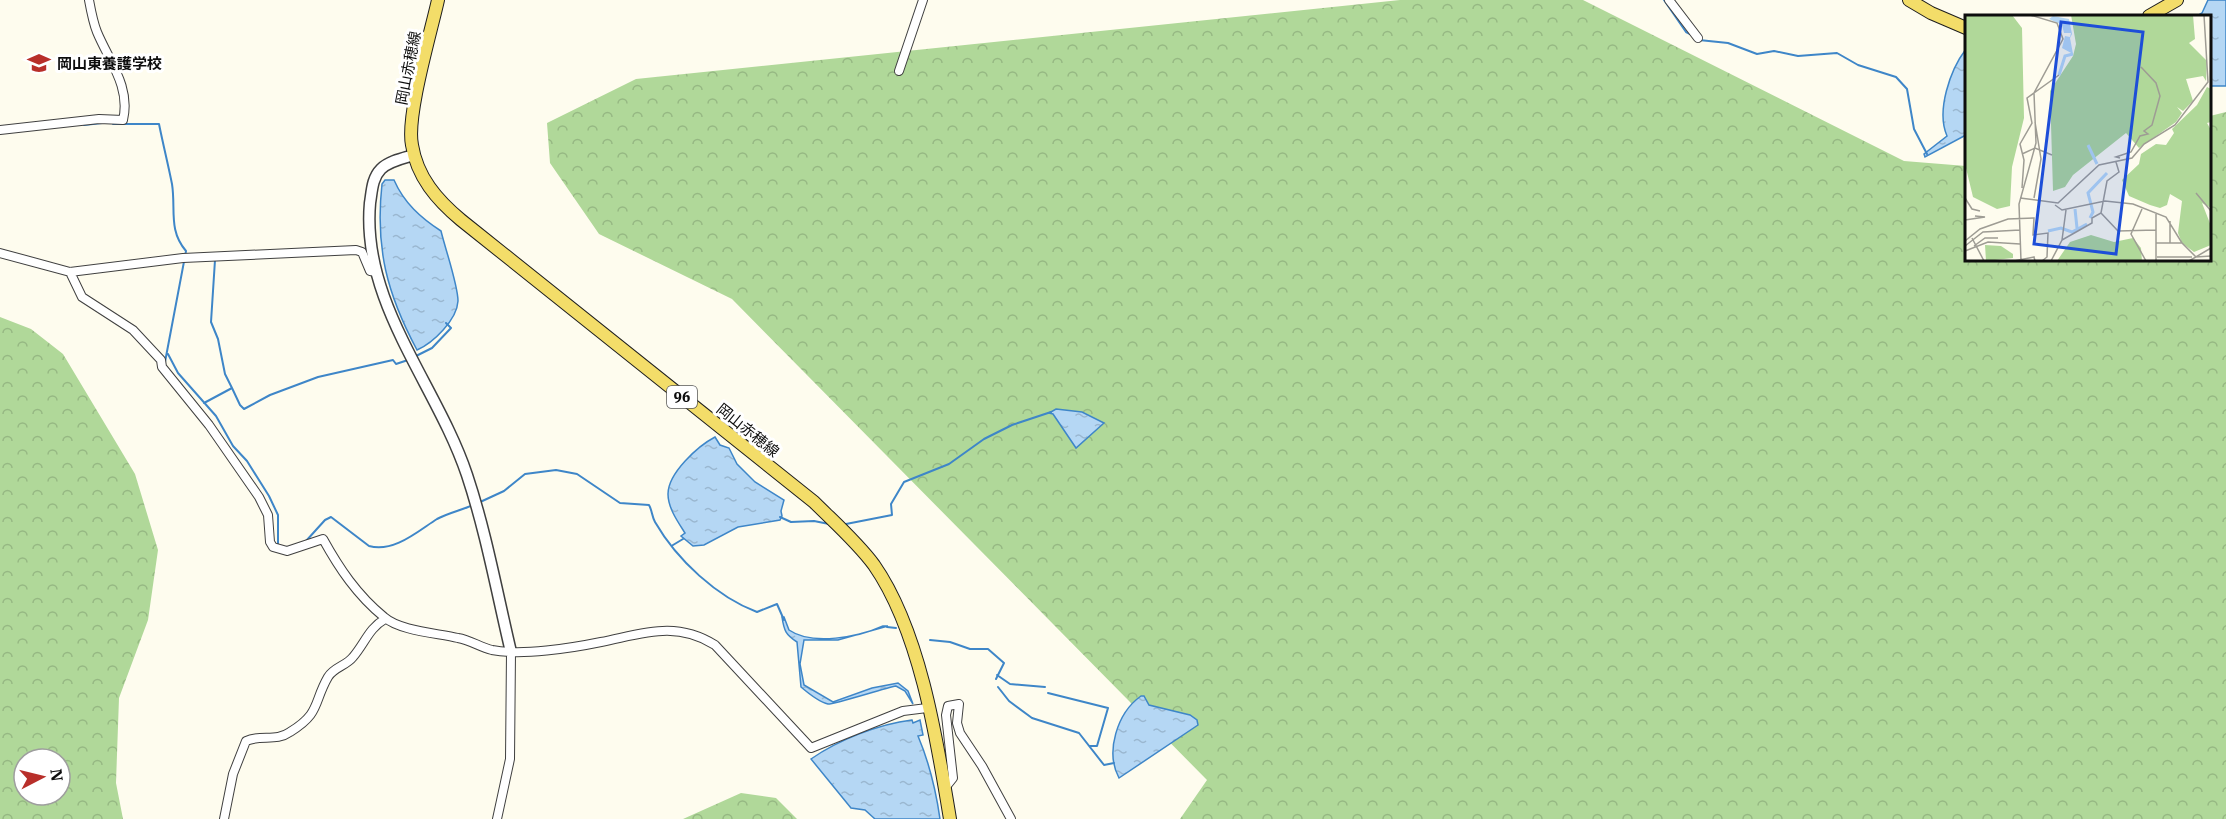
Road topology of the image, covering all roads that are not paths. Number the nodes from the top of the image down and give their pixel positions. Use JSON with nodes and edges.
{"nodes":[{"id":1,"x":89,"y":0,"type":"edge"},
{"id":2,"x":438,"y":0,"type":"edge"},
{"id":3,"x":923,"y":0,"type":"edge"},
{"id":4,"x":1669,"y":0,"type":"edge"},
{"id":5,"x":1910,"y":0,"type":"edge"},
{"id":6,"x":2177,"y":0,"type":"edge"},
{"id":7,"x":2151,"y":15,"type":"edge"},
{"id":8,"x":1965,"y":27,"type":"edge"},
{"id":9,"x":1698,"y":38,"type":"dead end"},
{"id":10,"x":899,"y":70,"type":"dead end"},
{"id":11,"x":0,"y":130,"type":"edge"},
{"id":12,"x":414,"y":155,"type":"junction"},
{"id":13,"x":0,"y":253,"type":"edge"},
{"id":14,"x":70,"y":272,"type":"junction"},
{"id":15,"x":377,"y":272,"type":"junction"},
{"id":16,"x":385,"y":619,"type":"junction"},
{"id":17,"x":511,"y":652,"type":"junction"},
{"id":18,"x":927,"y":708,"type":"junction"},
{"id":19,"x":945,"y":788,"type":"junction"},
{"id":20,"x":224,"y":819,"type":"edge"},
{"id":21,"x":497,"y":819,"type":"edge"},
{"id":22,"x":950,"y":819,"type":"edge"},
{"id":23,"x":1011,"y":819,"type":"edge"}],
"edges":[{"from":1,"to":11,"type":"street"},
{"from":2,"to":12,"type":"main road","name":"岡山赤穂線","number":"96"},
{"from":3,"to":10,"type":"street"},
{"from":4,"to":9,"type":"street"},
{"from":5,"to":8,"type":"main road"},
{"from":6,"to":7,"type":"main road"},
{"from":12,"to":15,"type":"street"},
{"from":12,"to":18,"type":"main road","name":"岡山赤穂線","number":"96"},
{"from":13,"to":14,"type":"street"},
{"from":14,"to":15,"type":"street"},
{"from":14,"to":16,"type":"street"},
{"from":15,"to":17,"type":"street"},
{"from":16,"to":17,"type":"street"},
{"from":16,"to":20,"type":"street"},
{"from":17,"to":18,"type":"street"},
{"from":17,"to":21,"type":"street"},
{"from":18,"to":19,"type":"main road","name":"岡山赤穂線","number":"96"},
{"from":19,"to":22,"type":"main road","name":"岡山赤穂線","number":"96"},
{"from":19,"to":23,"type":"street"}]}
